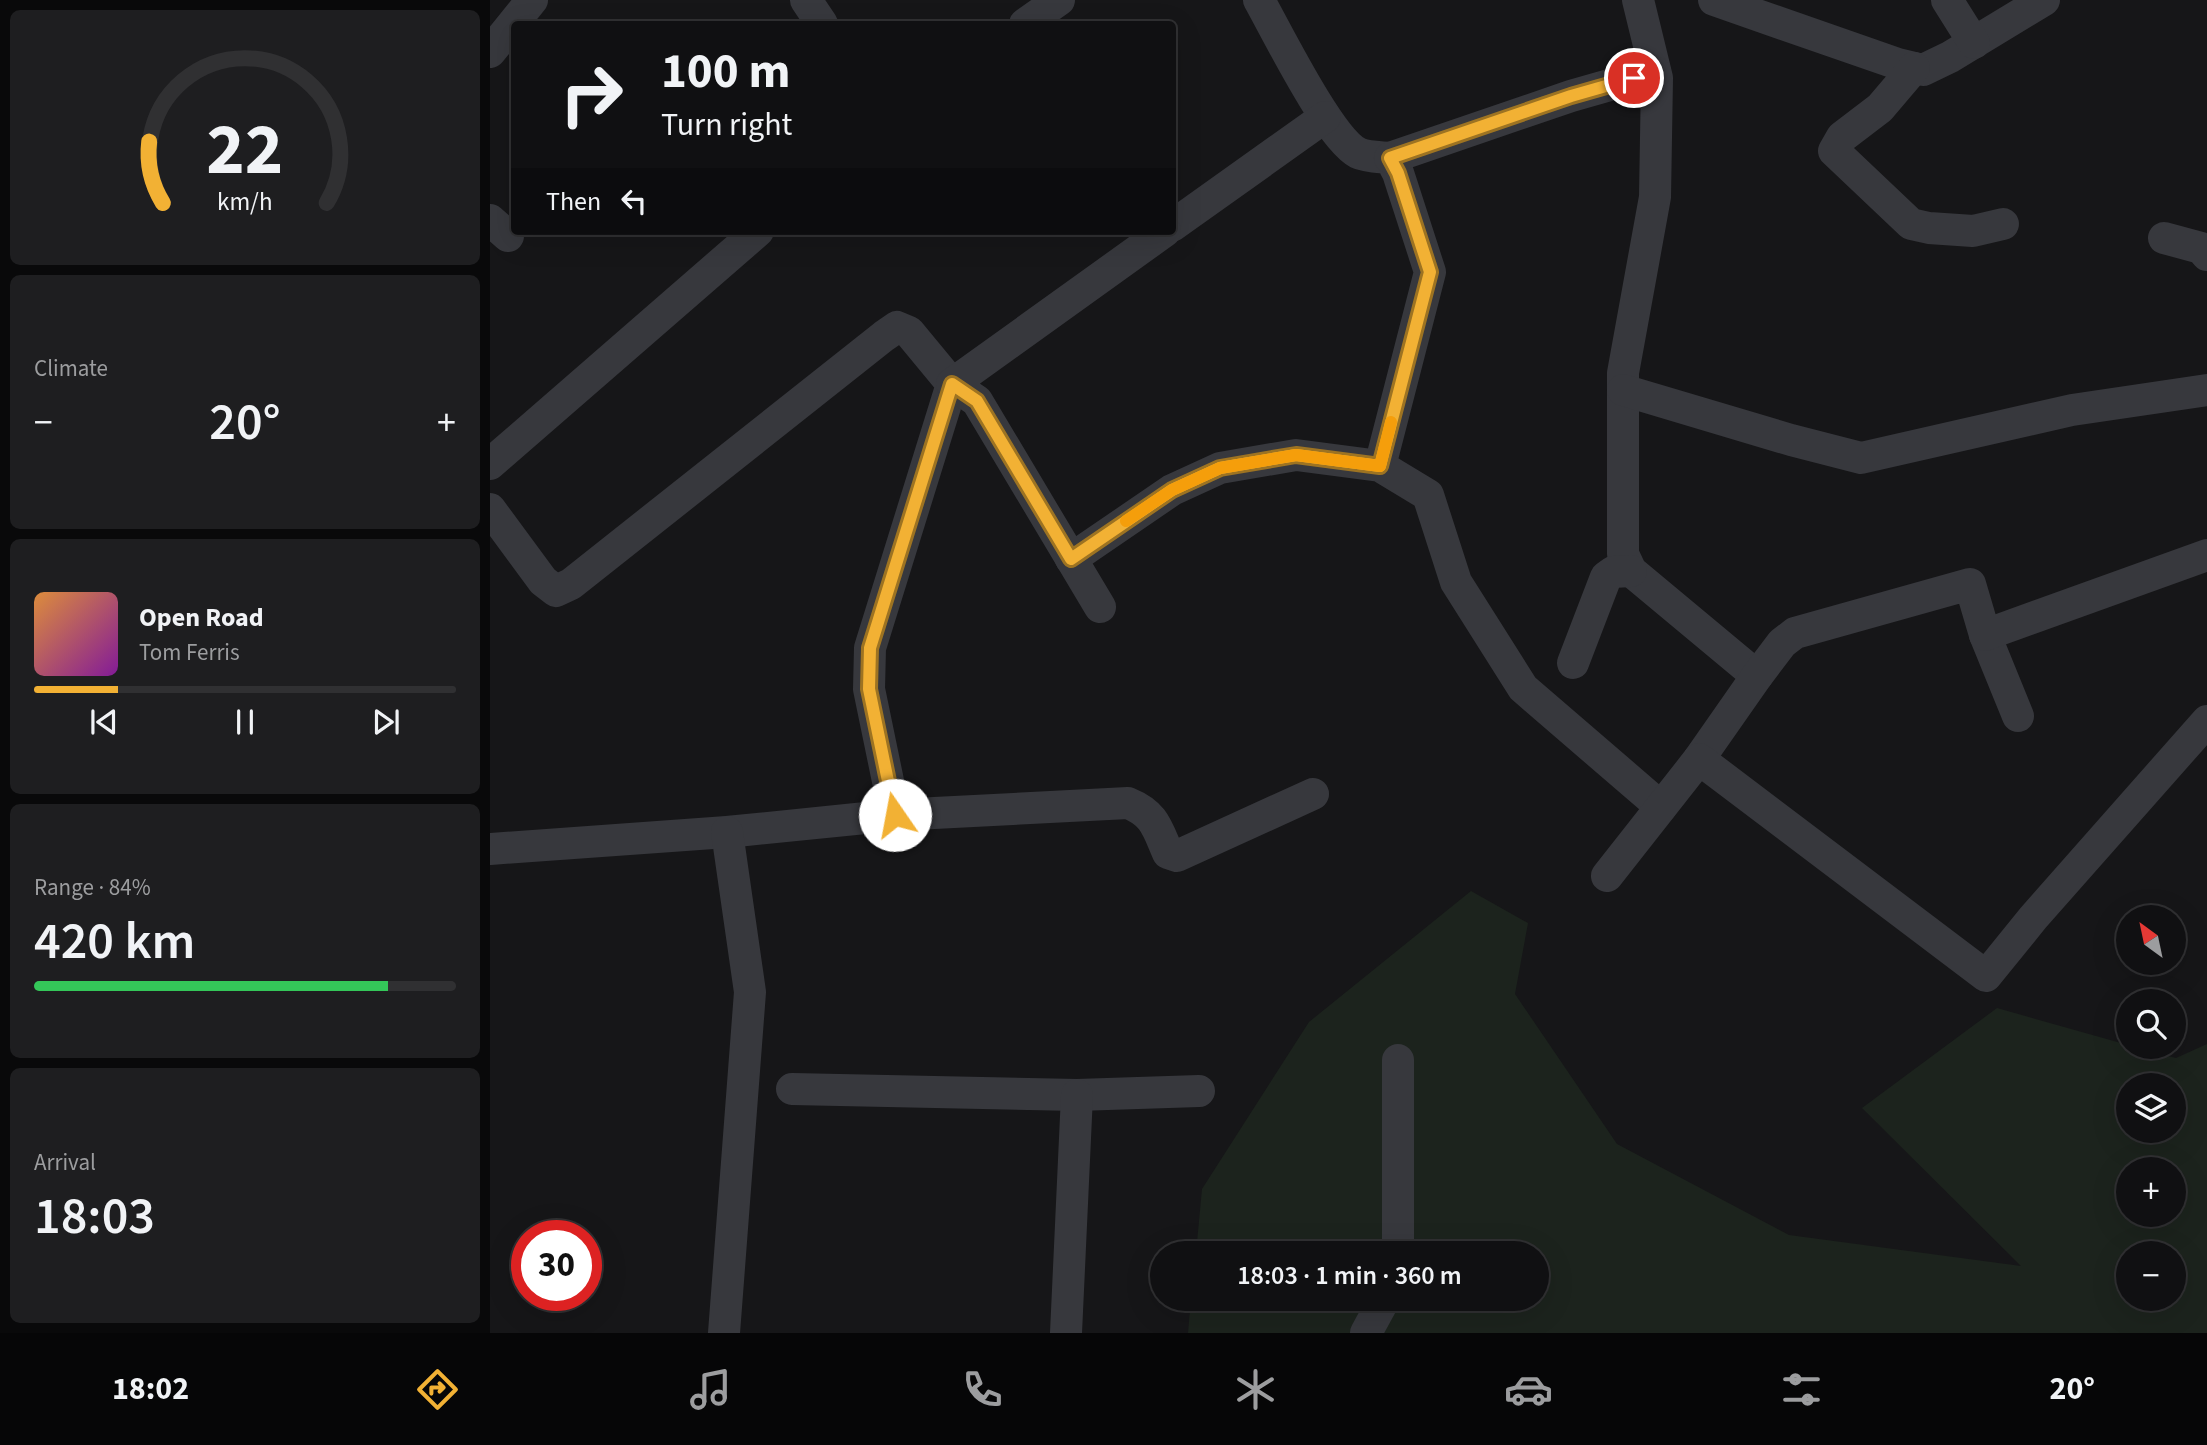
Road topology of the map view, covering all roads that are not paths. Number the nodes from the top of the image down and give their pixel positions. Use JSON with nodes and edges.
{"nodes":[{"id":1,"x":532,"y":0,"type":"edge"},
{"id":2,"x":806,"y":0,"type":"edge"},
{"id":3,"x":1059,"y":0,"type":"edge"},
{"id":4,"x":1259,"y":0,"type":"edge"},
{"id":5,"x":1638,"y":0,"type":"edge"},
{"id":6,"x":1714,"y":0,"type":"edge"},
{"id":7,"x":1947,"y":0,"type":"edge"},
{"id":8,"x":2044,"y":0,"type":"edge"},
{"id":9,"x":515,"y":21,"type":"edge"},
{"id":10,"x":820,"y":21,"type":"edge"},
{"id":11,"x":1029,"y":21,"type":"edge"},
{"id":12,"x":511,"y":26,"type":"edge"},
{"id":13,"x":1974,"y":43,"type":"junction"},
{"id":14,"x":490,"y":51,"type":"edge"},
{"id":15,"x":1914,"y":68,"type":"junction"},
{"id":16,"x":1655,"y":72,"type":"junction"},
{"id":17,"x":1325,"y":117,"type":"junction"},
{"id":18,"x":1390,"y":158,"type":"junction"},
{"id":19,"x":1176,"y":223,"type":"edge"},
{"id":20,"x":2003,"y":224,"type":"dead end"},
{"id":21,"x":753,"y":235,"type":"edge"},
{"id":22,"x":1159,"y":235,"type":"edge"},
{"id":23,"x":2164,"y":238,"type":"dead end"},
{"id":24,"x":2207,"y":255,"type":"edge"},
{"id":25,"x":952,"y":384,"type":"junction"},
{"id":26,"x":1623,"y":390,"type":"junction"},
{"id":27,"x":2207,"y":390,"type":"edge"},
{"id":28,"x":490,"y":464,"type":"edge"},
{"id":29,"x":1380,"y":466,"type":"junction"},
{"id":30,"x":490,"y":509,"type":"edge"},
{"id":31,"x":2207,"y":555,"type":"edge"},
{"id":32,"x":1071,"y":559,"type":"junction"},
{"id":33,"x":1630,"y":571,"type":"junction"},
{"id":34,"x":1100,"y":607,"type":"dead end"},
{"id":35,"x":1985,"y":635,"type":"junction"},
{"id":36,"x":1573,"y":663,"type":"dead end"},
{"id":37,"x":1757,"y":676,"type":"junction"},
{"id":38,"x":2018,"y":716,"type":"dead end"},
{"id":39,"x":2207,"y":720,"type":"edge"},
{"id":40,"x":1699,"y":759,"type":"junction"},
{"id":41,"x":1313,"y":794,"type":"dead end"},
{"id":42,"x":1661,"y":807,"type":"junction"},
{"id":43,"x":895,"y":815,"type":"junction"},
{"id":44,"x":727,"y":832,"type":"junction"},
{"id":45,"x":490,"y":849,"type":"edge"},
{"id":46,"x":1607,"y":876,"type":"dead end"},
{"id":47,"x":1398,"y":1060,"type":"dead end"},
{"id":48,"x":792,"y":1089,"type":"dead end"},
{"id":49,"x":1199,"y":1091,"type":"dead end"},
{"id":50,"x":1077,"y":1095,"type":"junction"},
{"id":51,"x":1398,"y":1241,"type":"edge"},
{"id":52,"x":1378,"y":1311,"type":"edge"},
{"id":53,"x":724,"y":1333,"type":"edge"},
{"id":54,"x":1066,"y":1333,"type":"edge"},
{"id":55,"x":1366,"y":1333,"type":"edge"}],
"edges":[{"from":1,"to":9,"type":"street"},
{"from":2,"to":10,"type":"street"},
{"from":3,"to":11,"type":"street"},
{"from":4,"to":17,"type":"street"},
{"from":5,"to":16,"type":"street"},
{"from":6,"to":15,"type":"street"},
{"from":7,"to":13,"type":"street"},
{"from":8,"to":13,"type":"street"},
{"from":12,"to":14,"type":"street"},
{"from":13,"to":15,"type":"street"},
{"from":15,"to":20,"type":"street"},
{"from":16,"to":18,"type":"street"},
{"from":16,"to":26,"type":"street"},
{"from":17,"to":18,"type":"street"},
{"from":17,"to":19,"type":"street"},
{"from":18,"to":29,"type":"street"},
{"from":21,"to":28,"type":"street"},
{"from":22,"to":25,"type":"street"},
{"from":23,"to":24,"type":"street"},
{"from":25,"to":30,"type":"street"},
{"from":25,"to":32,"type":"street"},
{"from":25,"to":43,"type":"street"},
{"from":26,"to":27,"type":"street"},
{"from":26,"to":33,"type":"street"},
{"from":29,"to":32,"type":"street"},
{"from":29,"to":42,"type":"street"},
{"from":31,"to":35,"type":"street"},
{"from":32,"to":34,"type":"street"},
{"from":33,"to":36,"type":"street"},
{"from":33,"to":37,"type":"street"},
{"from":35,"to":37,"type":"street"},
{"from":35,"to":38,"type":"street"},
{"from":37,"to":40,"type":"street"},
{"from":39,"to":40,"type":"street"},
{"from":40,"to":42,"type":"street"},
{"from":41,"to":43,"type":"street"},
{"from":42,"to":46,"type":"street"},
{"from":43,"to":44,"type":"street"},
{"from":44,"to":45,"type":"street"},
{"from":44,"to":53,"type":"street"},
{"from":47,"to":51,"type":"street"},
{"from":48,"to":50,"type":"street"},
{"from":49,"to":50,"type":"street"},
{"from":50,"to":54,"type":"street"},
{"from":52,"to":55,"type":"street"}]}
